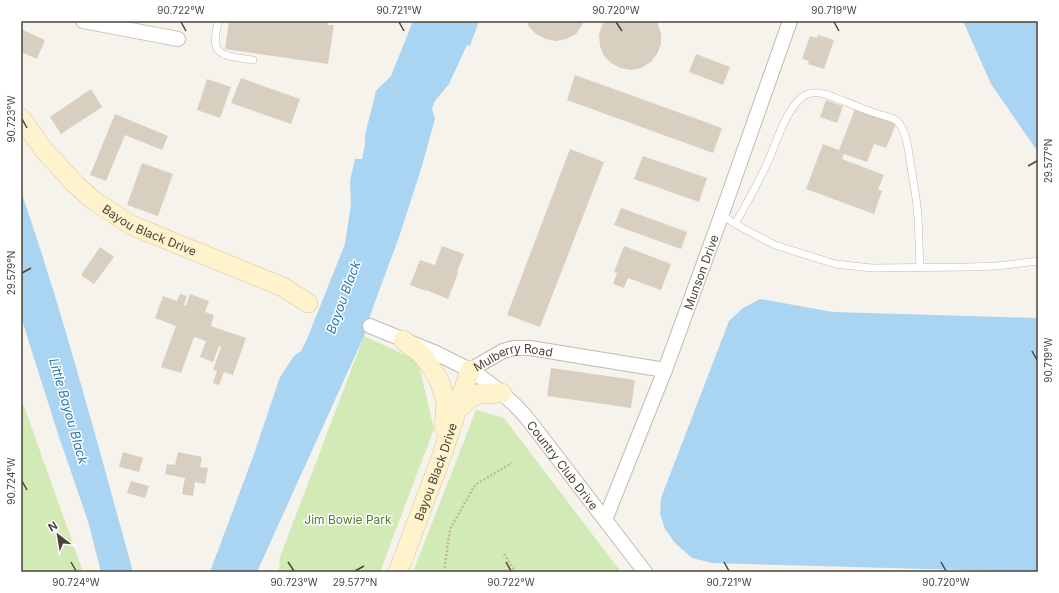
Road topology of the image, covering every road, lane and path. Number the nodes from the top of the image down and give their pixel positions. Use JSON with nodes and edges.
{"nodes":[{"id":1,"x":83,"y":21,"type":"edge"},
{"id":2,"x":218,"y":21,"type":"edge"},
{"id":3,"x":790,"y":21,"type":"edge"},
{"id":4,"x":178,"y":39,"type":"dead end"},
{"id":5,"x":253,"y":60,"type":"dead end"},
{"id":6,"x":21,"y":118,"type":"edge"},
{"id":7,"x":721,"y":216,"type":"junction"},
{"id":8,"x":735,"y":224,"type":"junction"},
{"id":9,"x":1038,"y":261,"type":"edge"},
{"id":10,"x":920,"y":267,"type":"junction"},
{"id":11,"x":308,"y":303,"type":"dead end"},
{"id":12,"x":370,"y":326,"type":"dead end"},
{"id":13,"x":403,"y":340,"type":"junction"},
{"id":14,"x":470,"y":370,"type":"junction"},
{"id":15,"x":665,"y":370,"type":"junction"},
{"id":16,"x":502,"y":393,"type":"junction"},
{"id":17,"x":458,"y":409,"type":"junction"},
{"id":18,"x":442,"y":455,"type":"junction"},
{"id":19,"x":512,"y":463,"type":"dead end"},
{"id":20,"x":605,"y":520,"type":"junction"},
{"id":21,"x":504,"y":554,"type":"dead end"},
{"id":22,"x":398,"y":572,"type":"edge"},
{"id":23,"x":444,"y":572,"type":"edge"},
{"id":24,"x":515,"y":572,"type":"edge"},
{"id":25,"x":645,"y":572,"type":"edge"}],
"edges":[{"from":1,"to":4,"type":"street"},
{"from":2,"to":5,"type":"lane"},
{"from":3,"to":7,"type":"street","name":"Munson Drive"},
{"from":6,"to":11,"type":"street","name":"Bayou Black Drive"},
{"from":7,"to":8,"type":"lane"},
{"from":7,"to":15,"type":"street","name":"Munson Drive"},
{"from":8,"to":10,"type":"lane"},
{"from":8,"to":10,"type":"lane"},
{"from":9,"to":10,"type":"lane"},
{"from":12,"to":13,"type":"street","name":"Mulberry Road"},
{"from":13,"to":14,"type":"street","name":"Mulberry Road"},
{"from":13,"to":18,"type":"street"},
{"from":14,"to":15,"type":"street","name":"Mulberry Road"},
{"from":14,"to":16,"type":"street","name":"Country Club Drive"},
{"from":14,"to":17,"type":"street","name":"Bayou Black Drive"},
{"from":15,"to":20,"type":"street","name":"Munson Drive"},
{"from":16,"to":17,"type":"street"},
{"from":16,"to":20,"type":"street","name":"Country Club Drive"},
{"from":17,"to":18,"type":"street","name":"Bayou Black Drive"},
{"from":18,"to":22,"type":"street","name":"Bayou Black Drive"},
{"from":19,"to":23,"type":"path"},
{"from":20,"to":25,"type":"street","name":"Country Club Drive"},
{"from":21,"to":24,"type":"path"}]}
